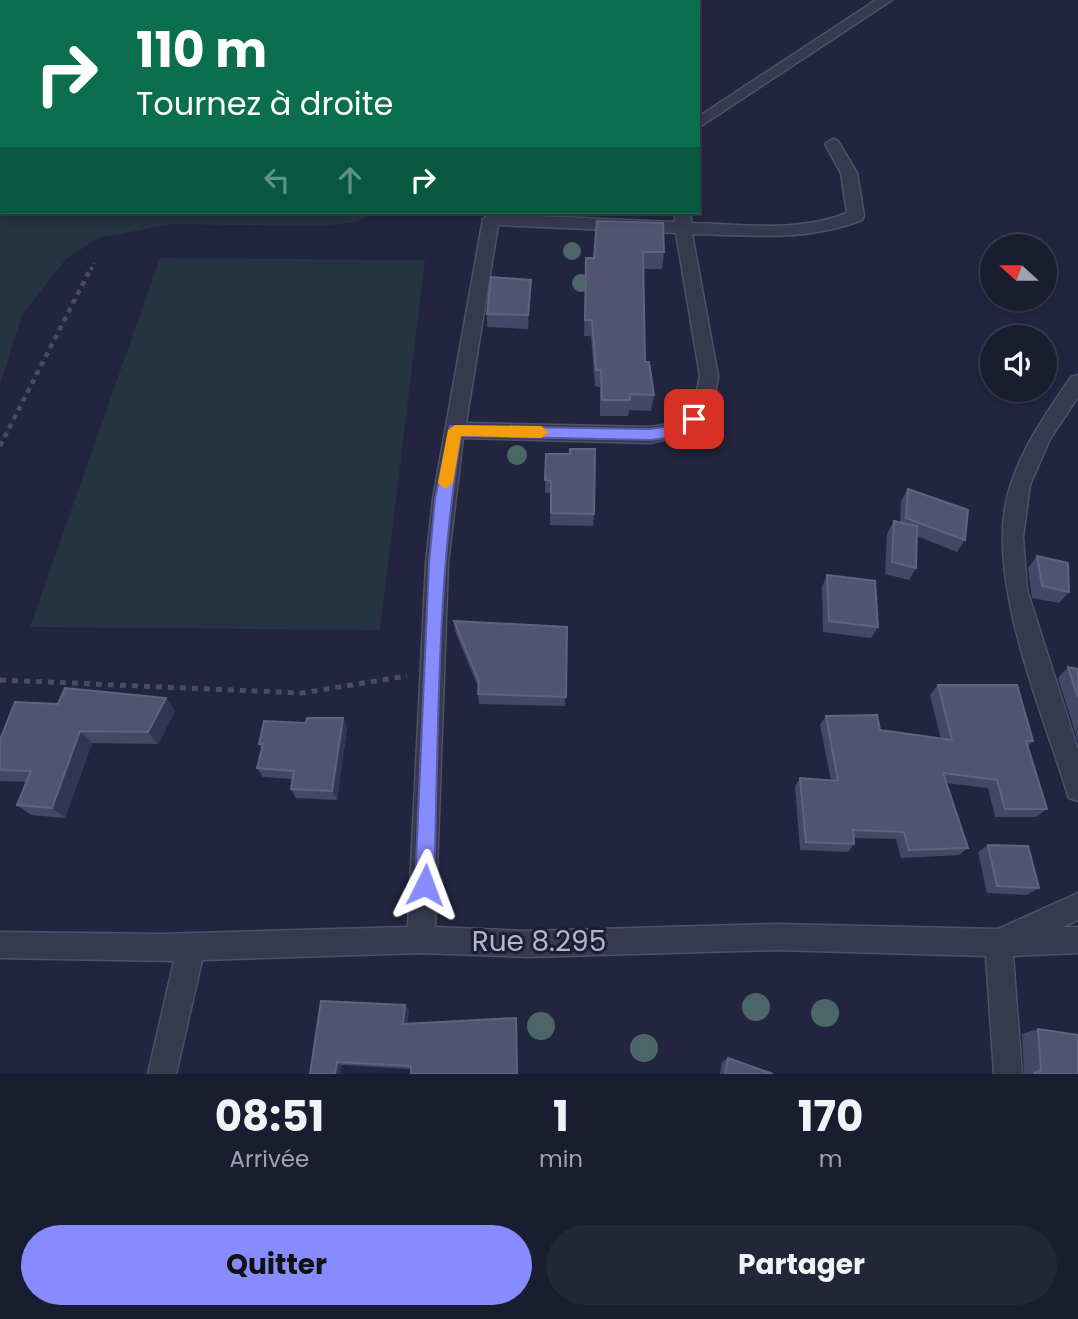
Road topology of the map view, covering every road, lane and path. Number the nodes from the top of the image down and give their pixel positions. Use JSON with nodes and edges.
{"nodes":[{"id":1,"x":885,"y":0,"type":"edge"},
{"id":2,"x":700,"y":123,"type":"edge"},
{"id":3,"x":833,"y":144,"type":"dead end"},
{"id":4,"x":492,"y":215,"type":"edge"},
{"id":5,"x":683,"y":220,"type":"edge"},
{"id":6,"x":94,"y":263,"type":"dead end"},
{"id":7,"x":1078,"y":382,"type":"edge"},
{"id":8,"x":455,"y":430,"type":"junction"},
{"id":9,"x":0,"y":446,"type":"edge"},
{"id":10,"x":432,"y":672,"type":"junction"},
{"id":11,"x":0,"y":680,"type":"edge"},
{"id":12,"x":1078,"y":789,"type":"edge"},
{"id":13,"x":1078,"y":906,"type":"edge"},
{"id":14,"x":421,"y":940,"type":"junction"},
{"id":15,"x":1078,"y":940,"type":"edge"},
{"id":16,"x":999,"y":943,"type":"junction"},
{"id":17,"x":0,"y":945,"type":"edge"},
{"id":18,"x":191,"y":947,"type":"junction"},
{"id":19,"x":162,"y":1074,"type":"edge"},
{"id":20,"x":1008,"y":1074,"type":"edge"}],
"edges":[{"from":1,"to":2,"type":"street"},
{"from":3,"to":5,"type":"street"},
{"from":4,"to":5,"type":"street"},
{"from":4,"to":8,"type":"street"},
{"from":5,"to":8,"type":"street"},
{"from":6,"to":9,"type":"path"},
{"from":7,"to":12,"type":"street"},
{"from":8,"to":10,"type":"street"},
{"from":10,"to":11,"type":"path"},
{"from":10,"to":14,"type":"street"},
{"from":13,"to":16,"type":"street"},
{"from":14,"to":16,"type":"street","name":"Rue 8.295"},
{"from":14,"to":18,"type":"street","name":"Rue 8.295"},
{"from":15,"to":16,"type":"street","name":"Rue 8.295"},
{"from":16,"to":20,"type":"street"},
{"from":17,"to":18,"type":"street","name":"Rue 8.295"},
{"from":18,"to":19,"type":"street"}]}
